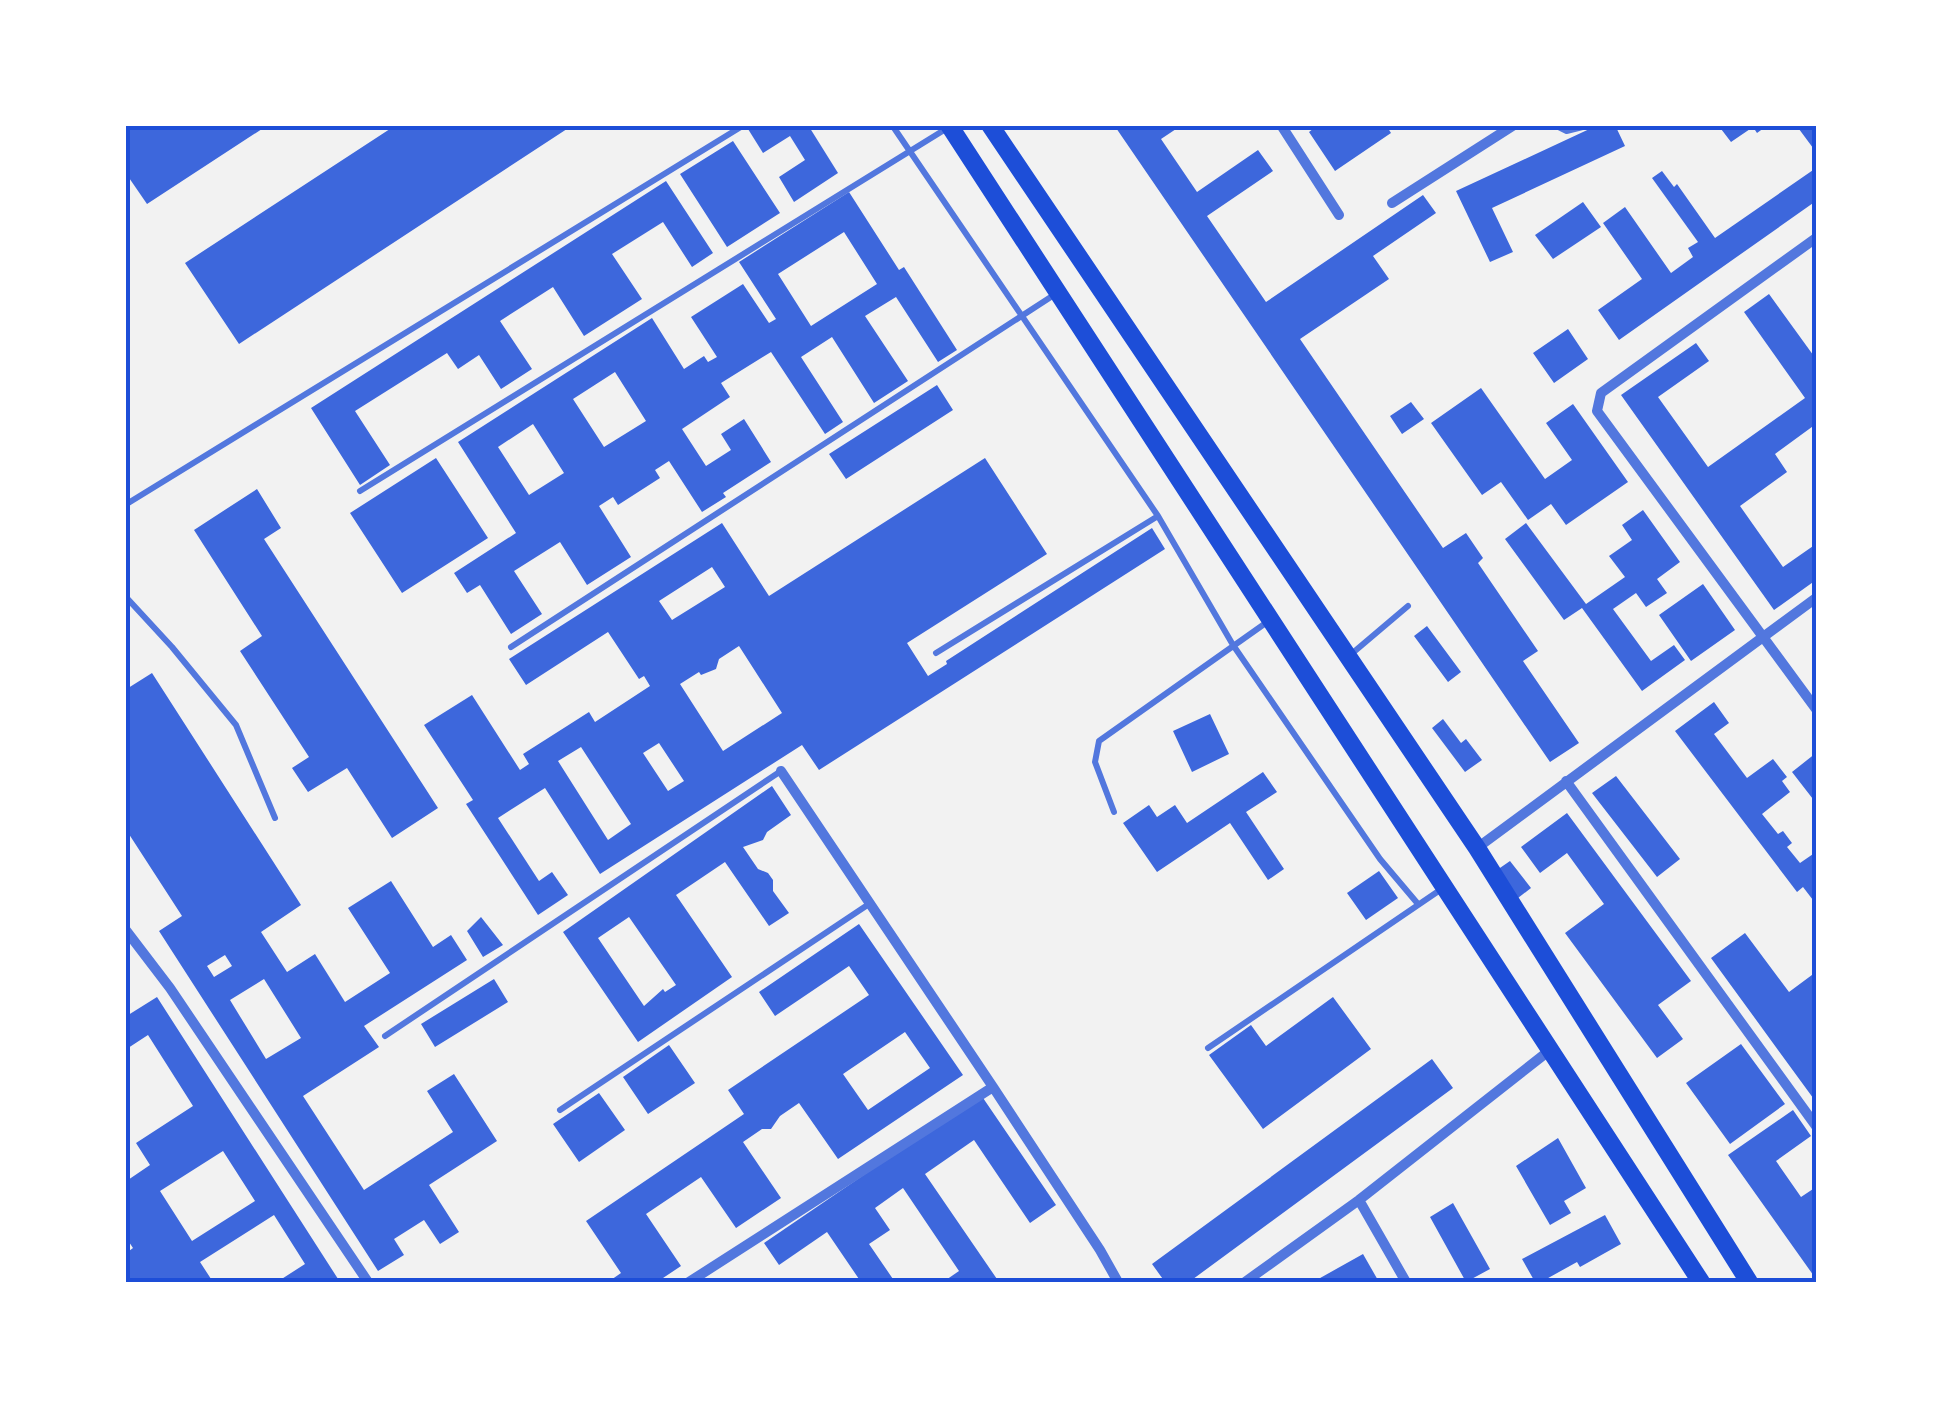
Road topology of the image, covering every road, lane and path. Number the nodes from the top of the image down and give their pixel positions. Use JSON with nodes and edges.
{"nodes":[{"id":1,"x":744,"y":125,"type":"edge"},
{"id":2,"x":892,"y":125,"type":"edge"},
{"id":3,"x":990,"y":125,"type":"edge"},
{"id":4,"x":1281,"y":125,"type":"edge"},
{"id":5,"x":1514,"y":125,"type":"edge"},
{"id":6,"x":1558,"y":125,"type":"edge"},
{"id":7,"x":1584,"y":125,"type":"edge"},
{"id":8,"x":950,"y":126,"type":"edge"},
{"id":9,"x":908,"y":150,"type":"junction"},
{"id":10,"x":1392,"y":203,"type":"dead end"},
{"id":11,"x":1339,"y":215,"type":"dead end"},
{"id":12,"x":1816,"y":238,"type":"edge"},
{"id":13,"x":1058,"y":292,"type":"junction"},
{"id":14,"x":1020,"y":316,"type":"junction"},
{"id":15,"x":360,"y":491,"type":"dead end"},
{"id":16,"x":125,"y":505,"type":"edge"},
{"id":17,"x":1158,"y":516,"type":"junction"},
{"id":18,"x":125,"y":596,"type":"edge"},
{"id":19,"x":1816,"y":598,"type":"edge"},
{"id":20,"x":1408,"y":606,"type":"dead end"},
{"id":21,"x":1271,"y":620,"type":"junction"},
{"id":22,"x":1762,"y":636,"type":"junction"},
{"id":23,"x":1233,"y":645,"type":"junction"},
{"id":24,"x":511,"y":647,"type":"dead end"},
{"id":25,"x":936,"y":653,"type":"dead end"},
{"id":26,"x":1348,"y":657,"type":"junction"},
{"id":27,"x":1816,"y":710,"type":"edge"},
{"id":28,"x":781,"y":771,"type":"joint"},
{"id":29,"x":1566,"y":781,"type":"junction"},
{"id":30,"x":1114,"y":812,"type":"dead end"},
{"id":31,"x":275,"y":818,"type":"dead end"},
{"id":32,"x":1477,"y":848,"type":"junction"},
{"id":33,"x":1444,"y":887,"type":"junction"},
{"id":34,"x":870,"y":903,"type":"junction"},
{"id":35,"x":1418,"y":904,"type":"junction"},
{"id":36,"x":125,"y":929,"type":"edge"},
{"id":37,"x":385,"y":1036,"type":"dead end"},
{"id":38,"x":1208,"y":1048,"type":"dead end"},
{"id":39,"x":1550,"y":1050,"type":"junction"},
{"id":40,"x":993,"y":1087,"type":"junction"},
{"id":41,"x":560,"y":1110,"type":"dead end"},
{"id":42,"x":1816,"y":1126,"type":"edge"},
{"id":43,"x":1359,"y":1200,"type":"junction"},
{"id":44,"x":368,"y":1282,"type":"edge"},
{"id":45,"x":689,"y":1282,"type":"edge"},
{"id":46,"x":1118,"y":1282,"type":"edge"},
{"id":47,"x":1245,"y":1282,"type":"edge"},
{"id":48,"x":1406,"y":1282,"type":"edge"},
{"id":49,"x":1701,"y":1282,"type":"edge"},
{"id":50,"x":1749,"y":1282,"type":"edge"}],
"edges":[{"from":1,"to":16,"type":"lane"},
{"from":2,"to":9,"type":"lane"},
{"from":3,"to":26,"type":"main road"},
{"from":4,"to":11,"type":"street"},
{"from":5,"to":10,"type":"street"},
{"from":6,"to":7,"type":"street"},
{"from":8,"to":9,"type":"lane"},
{"from":8,"to":13,"type":"main road"},
{"from":9,"to":14,"type":"lane"},
{"from":9,"to":15,"type":"lane"},
{"from":12,"to":22,"type":"street"},
{"from":13,"to":14,"type":"lane"},
{"from":13,"to":21,"type":"main road"},
{"from":14,"to":17,"type":"lane"},
{"from":14,"to":24,"type":"lane"},
{"from":17,"to":23,"type":"lane"},
{"from":17,"to":25,"type":"lane"},
{"from":18,"to":31,"type":"lane"},
{"from":19,"to":22,"type":"street"},
{"from":20,"to":26,"type":"lane"},
{"from":21,"to":23,"type":"lane"},
{"from":21,"to":33,"type":"main road"},
{"from":22,"to":27,"type":"street"},
{"from":22,"to":29,"type":"street"},
{"from":23,"to":30,"type":"lane"},
{"from":23,"to":35,"type":"lane"},
{"from":26,"to":32,"type":"main road"},
{"from":28,"to":34,"type":"street"},
{"from":28,"to":37,"type":"lane"},
{"from":29,"to":32,"type":"street"},
{"from":29,"to":42,"type":"street"},
{"from":32,"to":50,"type":"main road"},
{"from":33,"to":35,"type":"lane"},
{"from":33,"to":39,"type":"main road"},
{"from":34,"to":40,"type":"street"},
{"from":34,"to":41,"type":"lane"},
{"from":35,"to":38,"type":"lane"},
{"from":36,"to":44,"type":"street"},
{"from":39,"to":43,"type":"street"},
{"from":39,"to":49,"type":"main road"},
{"from":40,"to":45,"type":"street"},
{"from":40,"to":46,"type":"street"},
{"from":43,"to":47,"type":"street"},
{"from":43,"to":48,"type":"street"}]}
